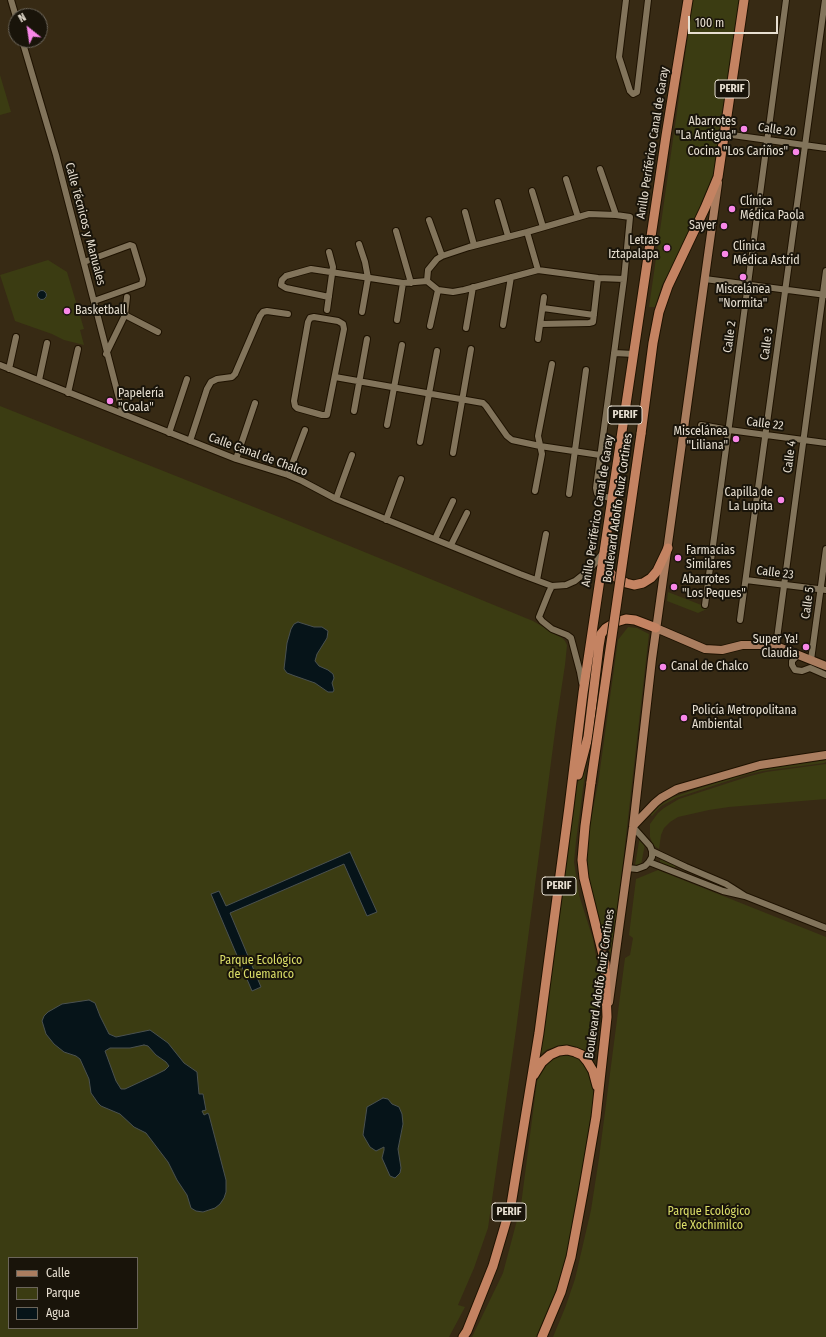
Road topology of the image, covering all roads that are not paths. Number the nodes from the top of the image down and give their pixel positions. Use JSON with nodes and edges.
{"nodes":[{"id":1,"x":626,"y":0,"type":"edge"},
{"id":2,"x":648,"y":0,"type":"edge"},
{"id":3,"x":688,"y":0,"type":"edge"},
{"id":4,"x":744,"y":0,"type":"edge"},
{"id":5,"x":786,"y":0,"type":"edge"},
{"id":6,"x":824,"y":0,"type":"edge"},
{"id":7,"x":24,"y":48,"type":"edge"},
{"id":8,"x":725,"y":134,"type":"junction"},
{"id":9,"x":768,"y":140,"type":"junction"},
{"id":10,"x":805,"y":145,"type":"junction"},
{"id":11,"x":826,"y":148,"type":"edge"},
{"id":12,"x":600,"y":169,"type":"dead end"},
{"id":13,"x":718,"y":177,"type":"junction"},
{"id":14,"x":566,"y":179,"type":"dead end"},
{"id":15,"x":532,"y":191,"type":"dead end"},
{"id":16,"x":498,"y":202,"type":"dead end"},
{"id":17,"x":464,"y":212,"type":"dead end"},
{"id":18,"x":616,"y":215,"type":"junction"},
{"id":19,"x":578,"y":216,"type":"junction"},
{"id":20,"x":429,"y":220,"type":"dead end"},
{"id":21,"x":543,"y":226,"type":"junction"},
{"id":22,"x":396,"y":230,"type":"dead end"},
{"id":23,"x":527,"y":232,"type":"junction"},
{"id":24,"x":508,"y":236,"type":"junction"},
{"id":25,"x":359,"y":244,"type":"dead end"},
{"id":26,"x":474,"y":245,"type":"junction"},
{"id":27,"x":328,"y":252,"type":"dead end"},
{"id":28,"x":442,"y":256,"type":"junction"},
{"id":29,"x":84,"y":262,"type":"junction"},
{"id":30,"x":538,"y":270,"type":"junction"},
{"id":31,"x":826,"y":271,"type":"edge"},
{"id":32,"x":332,"y":272,"type":"junction"},
{"id":33,"x":511,"y":277,"type":"junction"},
{"id":34,"x":368,"y":278,"type":"junction"},
{"id":35,"x":598,"y":278,"type":"junction"},
{"id":36,"x":624,"y":280,"type":"junction"},
{"id":37,"x":705,"y":280,"type":"junction"},
{"id":38,"x":427,"y":281,"type":"junction"},
{"id":39,"x":411,"y":282,"type":"junction"},
{"id":40,"x":403,"y":283,"type":"junction"},
{"id":41,"x":748,"y":285,"type":"junction"},
{"id":42,"x":473,"y":288,"type":"junction"},
{"id":43,"x":438,"y":290,"type":"junction"},
{"id":44,"x":786,"y":290,"type":"junction"},
{"id":45,"x":824,"y":295,"type":"edge"},
{"id":46,"x":329,"y":296,"type":"junction"},
{"id":47,"x":127,"y":297,"type":"dead end"},
{"id":48,"x":544,"y":297,"type":"dead end"},
{"id":49,"x":94,"y":301,"type":"junction"},
{"id":50,"x":543,"y":308,"type":"junction"},
{"id":51,"x":327,"y":310,"type":"dead end"},
{"id":52,"x":362,"y":312,"type":"dead end"},
{"id":53,"x":288,"y":314,"type":"dead end"},
{"id":54,"x":125,"y":315,"type":"junction"},
{"id":55,"x":594,"y":315,"type":"junction"},
{"id":56,"x":397,"y":320,"type":"dead end"},
{"id":57,"x":541,"y":324,"type":"junction"},
{"id":58,"x":503,"y":325,"type":"dead end"},
{"id":59,"x":430,"y":326,"type":"dead end"},
{"id":60,"x":466,"y":328,"type":"dead end"},
{"id":61,"x":158,"y":332,"type":"dead end"},
{"id":62,"x":16,"y":337,"type":"dead end"},
{"id":63,"x":367,"y":339,"type":"dead end"},
{"id":64,"x":538,"y":339,"type":"dead end"},
{"id":65,"x":47,"y":343,"type":"dead end"},
{"id":66,"x":402,"y":345,"type":"dead end"},
{"id":67,"x":78,"y":349,"type":"dead end"},
{"id":68,"x":471,"y":350,"type":"dead end"},
{"id":69,"x":437,"y":351,"type":"dead end"},
{"id":70,"x":614,"y":353,"type":"junction"},
{"id":71,"x":106,"y":354,"type":"junction"},
{"id":72,"x":634,"y":354,"type":"junction"},
{"id":73,"x":552,"y":364,"type":"dead end"},
{"id":74,"x":0,"y":365,"type":"edge"},
{"id":75,"x":8,"y":369,"type":"junction"},
{"id":76,"x":586,"y":370,"type":"dead end"},
{"id":77,"x":335,"y":377,"type":"junction"},
{"id":78,"x":187,"y":379,"type":"dead end"},
{"id":79,"x":39,"y":380,"type":"junction"},
{"id":80,"x":359,"y":382,"type":"junction"},
{"id":81,"x":394,"y":388,"type":"junction"},
{"id":82,"x":68,"y":393,"type":"junction"},
{"id":83,"x":428,"y":394,"type":"junction"},
{"id":84,"x":463,"y":400,"type":"junction"},
{"id":85,"x":255,"y":403,"type":"dead end"},
{"id":86,"x":354,"y":411,"type":"dead end"},
{"id":87,"x":123,"y":414,"type":"junction"},
{"id":88,"x":387,"y":425,"type":"dead end"},
{"id":89,"x":701,"y":425,"type":"dead end"},
{"id":90,"x":305,"y":430,"type":"dead end"},
{"id":91,"x":729,"y":430,"type":"junction"},
{"id":92,"x":168,"y":433,"type":"junction"},
{"id":93,"x":766,"y":435,"type":"junction"},
{"id":94,"x":803,"y":440,"type":"junction"},
{"id":95,"x":190,"y":441,"type":"junction"},
{"id":96,"x":420,"y":442,"type":"dead end"},
{"id":97,"x":826,"y":443,"type":"edge"},
{"id":98,"x":540,"y":446,"type":"junction"},
{"id":99,"x":575,"y":451,"type":"junction"},
{"id":100,"x":453,"y":453,"type":"dead end"},
{"id":101,"x":352,"y":455,"type":"dead end"},
{"id":102,"x":600,"y":455,"type":"junction"},
{"id":103,"x":236,"y":459,"type":"junction"},
{"id":104,"x":288,"y":475,"type":"junction"},
{"id":105,"x":401,"y":479,"type":"dead end"},
{"id":106,"x":535,"y":491,"type":"dead end"},
{"id":107,"x":569,"y":494,"type":"dead end"},
{"id":108,"x":612,"y":498,"type":"junction"},
{"id":109,"x":336,"y":500,"type":"junction"},
{"id":110,"x":453,"y":501,"type":"dead end"},
{"id":111,"x":467,"y":513,"type":"dead end"},
{"id":112,"x":386,"y":520,"type":"junction"},
{"id":113,"x":546,"y":534,"type":"dead end"},
{"id":114,"x":435,"y":539,"type":"junction"},
{"id":115,"x":452,"y":546,"type":"junction"},
{"id":116,"x":668,"y":548,"type":"junction"},
{"id":117,"x":826,"y":549,"type":"edge"},
{"id":118,"x":604,"y":552,"type":"junction"},
{"id":119,"x":603,"y":562,"type":"junction"},
{"id":120,"x":537,"y":580,"type":"junction"},
{"id":121,"x":746,"y":580,"type":"junction"},
{"id":122,"x":784,"y":585,"type":"junction"},
{"id":123,"x":552,"y":586,"type":"junction"},
{"id":124,"x":823,"y":590,"type":"edge"},
{"id":125,"x":705,"y":605,"type":"dead end"},
{"id":126,"x":740,"y":620,"type":"dead end"},
{"id":127,"x":656,"y":628,"type":"junction"},
{"id":128,"x":776,"y":646,"type":"junction"},
{"id":129,"x":798,"y":655,"type":"junction"},
{"id":130,"x":811,"y":660,"type":"junction"},
{"id":131,"x":826,"y":666,"type":"edge"},
{"id":132,"x":826,"y":675,"type":"edge"},
{"id":133,"x":583,"y":693,"type":"junction"},
{"id":134,"x":826,"y":755,"type":"edge"},
{"id":135,"x":569,"y":807,"type":"junction"},
{"id":136,"x":634,"y":826,"type":"junction"},
{"id":137,"x":652,"y":851,"type":"junction"},
{"id":138,"x":649,"y":862,"type":"junction"},
{"id":139,"x":686,"y":867,"type":"junction"},
{"id":140,"x":628,"y":868,"type":"junction"},
{"id":141,"x":683,"y":875,"type":"junction"},
{"id":142,"x":745,"y":896,"type":"junction"},
{"id":143,"x":826,"y":928,"type":"edge"},
{"id":144,"x":607,"y":1017,"type":"junction"},
{"id":145,"x":532,"y":1080,"type":"junction"},
{"id":146,"x":599,"y":1092,"type":"junction"},
{"id":147,"x":463,"y":1337,"type":"edge"},
{"id":148,"x":542,"y":1337,"type":"edge"}],
"edges":[{"from":1,"to":2,"type":"street"},
{"from":3,"to":72,"type":"highway","name":"Anillo Periférico Canal de Garay","number":"PERIF"},
{"from":4,"to":8,"type":"highway","number":"PERIF"},
{"from":5,"to":9,"type":"street","name":"Calle 2"},
{"from":6,"to":10,"type":"street","name":"Calle 3"},
{"from":7,"to":29,"type":"street","name":"Calle Técnicos y Manuales"},
{"from":8,"to":9,"type":"street","name":"Calle 20"},
{"from":8,"to":13,"type":"highway","number":"PERIF"},
{"from":9,"to":10,"type":"street","name":"Calle 20"},
{"from":9,"to":41,"type":"street","name":"Calle 2"},
{"from":10,"to":11,"type":"street","name":"Calle 20"},
{"from":10,"to":44,"type":"street","name":"Calle 3"},
{"from":12,"to":18,"type":"street"},
{"from":13,"to":37,"type":"main road","number":"PERIF"},
{"from":13,"to":144,"type":"highway","name":"Boulevard Adolfo Ruiz Cortines","number":"PERIF","bridge":true},
{"from":14,"to":19,"type":"street"},
{"from":15,"to":21,"type":"street"},
{"from":16,"to":24,"type":"street"},
{"from":17,"to":26,"type":"street"},
{"from":18,"to":19,"type":"street"},
{"from":18,"to":36,"type":"street"},
{"from":19,"to":21,"type":"street"},
{"from":20,"to":28,"type":"street"},
{"from":21,"to":23,"type":"street"},
{"from":22,"to":39,"type":"street"},
{"from":23,"to":24,"type":"street"},
{"from":23,"to":30,"type":"street"},
{"from":24,"to":26,"type":"street"},
{"from":25,"to":34,"type":"street"},
{"from":26,"to":28,"type":"street"},
{"from":27,"to":32,"type":"street"},
{"from":28,"to":38,"type":"street"},
{"from":29,"to":49,"type":"street","name":"Calle Técnicos y Manuales"},
{"from":29,"to":49,"type":"street"},
{"from":30,"to":33,"type":"street"},
{"from":30,"to":35,"type":"street"},
{"from":31,"to":45,"type":"street","name":"Calle 4"},
{"from":32,"to":34,"type":"street"},
{"from":32,"to":46,"type":"street"},
{"from":32,"to":46,"type":"street"},
{"from":33,"to":42,"type":"street"},
{"from":33,"to":58,"type":"street"},
{"from":34,"to":40,"type":"street"},
{"from":34,"to":52,"type":"street"},
{"from":35,"to":36,"type":"street"},
{"from":35,"to":55,"type":"street"},
{"from":36,"to":70,"type":"street"},
{"from":37,"to":41,"type":"street"},
{"from":37,"to":116,"type":"main road","number":"PERIF"},
{"from":38,"to":39,"type":"street"},
{"from":38,"to":43,"type":"street"},
{"from":39,"to":40,"type":"street"},
{"from":40,"to":56,"type":"street"},
{"from":41,"to":44,"type":"street"},
{"from":41,"to":91,"type":"street","name":"Calle 2"},
{"from":42,"to":43,"type":"street"},
{"from":42,"to":60,"type":"street"},
{"from":43,"to":59,"type":"street"},
{"from":44,"to":45,"type":"street"},
{"from":44,"to":93,"type":"street","name":"Calle 3"},
{"from":45,"to":94,"type":"street","name":"Calle 4"},
{"from":46,"to":51,"type":"street"},
{"from":47,"to":54,"type":"street"},
{"from":48,"to":50,"type":"street"},
{"from":49,"to":71,"type":"street","name":"Calle Técnicos y Manuales"},
{"from":50,"to":55,"type":"street"},
{"from":50,"to":57,"type":"street"},
{"from":53,"to":95,"type":"street"},
{"from":54,"to":61,"type":"street"},
{"from":54,"to":71,"type":"street"},
{"from":55,"to":57,"type":"street"},
{"from":57,"to":64,"type":"street"},
{"from":62,"to":75,"type":"street"},
{"from":63,"to":80,"type":"street"},
{"from":65,"to":79,"type":"street"},
{"from":66,"to":81,"type":"street"},
{"from":67,"to":82,"type":"street"},
{"from":68,"to":84,"type":"street"},
{"from":69,"to":83,"type":"street"},
{"from":70,"to":72,"type":"street"},
{"from":70,"to":102,"type":"street"},
{"from":71,"to":87,"type":"street","name":"Calle Técnicos y Manuales"},
{"from":72,"to":108,"type":"highway","name":"Anillo Periférico Canal de Garay","number":"PERIF"},
{"from":73,"to":98,"type":"street"},
{"from":74,"to":75,"type":"street","name":"Calle Canal de Chalco"},
{"from":75,"to":79,"type":"street","name":"Calle Canal de Chalco"},
{"from":76,"to":99,"type":"street"},
{"from":77,"to":77,"type":"street"},
{"from":77,"to":80,"type":"street"},
{"from":78,"to":92,"type":"street"},
{"from":79,"to":82,"type":"street","name":"Calle Canal de Chalco"},
{"from":80,"to":81,"type":"street"},
{"from":80,"to":86,"type":"street"},
{"from":81,"to":83,"type":"street"},
{"from":81,"to":88,"type":"street"},
{"from":82,"to":87,"type":"street","name":"Calle Canal de Chalco"},
{"from":83,"to":84,"type":"street"},
{"from":83,"to":96,"type":"street"},
{"from":84,"to":98,"type":"street"},
{"from":84,"to":100,"type":"street"},
{"from":85,"to":103,"type":"street"},
{"from":87,"to":92,"type":"street","name":"Calle Canal de Chalco"},
{"from":89,"to":91,"type":"street","name":"Calle 22"},
{"from":90,"to":104,"type":"street"},
{"from":91,"to":93,"type":"street","name":"Calle 22"},
{"from":91,"to":125,"type":"street","name":"Calle 2"},
{"from":92,"to":95,"type":"street","name":"Calle Canal de Chalco"},
{"from":93,"to":94,"type":"street","name":"Calle 22"},
{"from":93,"to":121,"type":"street","name":"Calle 3"},
{"from":94,"to":97,"type":"street","name":"Calle 22"},
{"from":94,"to":122,"type":"street","name":"Calle 4"},
{"from":95,"to":103,"type":"street","name":"Calle Canal de Chalco"},
{"from":98,"to":99,"type":"street"},
{"from":98,"to":106,"type":"street"},
{"from":99,"to":102,"type":"street"},
{"from":99,"to":107,"type":"street"},
{"from":101,"to":109,"type":"street"},
{"from":102,"to":108,"type":"street"},
{"from":103,"to":104,"type":"street","name":"Calle Canal de Chalco"},
{"from":104,"to":109,"type":"street","name":"Calle Canal de Chalco"},
{"from":105,"to":112,"type":"street"},
{"from":108,"to":118,"type":"highway","name":"Anillo Periférico Canal de Garay","number":"PERIF"},
{"from":109,"to":112,"type":"street","name":"Calle Canal de Chalco"},
{"from":110,"to":114,"type":"street"},
{"from":111,"to":115,"type":"street"},
{"from":112,"to":114,"type":"street","name":"Calle Canal de Chalco"},
{"from":113,"to":120,"type":"street"},
{"from":114,"to":115,"type":"street","name":"Calle Canal de Chalco"},
{"from":115,"to":120,"type":"street","name":"Calle Canal de Chalco"},
{"from":116,"to":119,"type":"highway"},
{"from":116,"to":127,"type":"main road","number":"PERIF"},
{"from":117,"to":124,"type":"street","name":"Calle 5"},
{"from":118,"to":119,"type":"highway","name":"Anillo Periférico Canal de Garay","number":"PERIF"},
{"from":118,"to":123,"type":"street"},
{"from":119,"to":133,"type":"highway","name":"Anillo Periférico Canal de Garay","number":"PERIF"},
{"from":120,"to":123,"type":"street","name":"Calle Canal de Chalco"},
{"from":121,"to":122,"type":"street","name":"Calle 23"},
{"from":121,"to":126,"type":"street","name":"Calle 3"},
{"from":122,"to":124,"type":"street","name":"Calle 23"},
{"from":122,"to":128,"type":"street","name":"Calle 4"},
{"from":123,"to":133,"type":"street"},
{"from":124,"to":130,"type":"street","name":"Calle 5"},
{"from":127,"to":128,"type":"main road"},
{"from":127,"to":135,"type":"highway"},
{"from":127,"to":136,"type":"main road","name":"Boulevard Adolfo Ruiz Cortines","number":"PERIF"},
{"from":128,"to":129,"type":"main road"},
{"from":129,"to":130,"type":"main road"},
{"from":129,"to":132,"type":"street"},
{"from":130,"to":131,"type":"main road"},
{"from":133,"to":135,"type":"highway","number":"PERIF"},
{"from":134,"to":136,"type":"main road"},
{"from":135,"to":145,"type":"highway","number":"PERIF"},
{"from":136,"to":137,"type":"street"},
{"from":136,"to":140,"type":"main road","name":"Boulevard Adolfo Ruiz Cortines","number":"PERIF"},
{"from":137,"to":138,"type":"street"},
{"from":137,"to":139,"type":"street"},
{"from":138,"to":140,"type":"street"},
{"from":138,"to":141,"type":"street"},
{"from":139,"to":141,"type":"street"},
{"from":139,"to":142,"type":"street"},
{"from":140,"to":144,"type":"main road","name":"Boulevard Adolfo Ruiz Cortines","number":"PERIF"},
{"from":141,"to":142,"type":"street"},
{"from":142,"to":143,"type":"street"},
{"from":144,"to":146,"type":"highway","name":"Boulevard Adolfo Ruiz Cortines","number":"PERIF"},
{"from":145,"to":146,"type":"highway"},
{"from":145,"to":147,"type":"highway","number":"PERIF"},
{"from":146,"to":148,"type":"highway","name":"Boulevard Adolfo Ruiz Cortines","number":"PERIF"}]}
